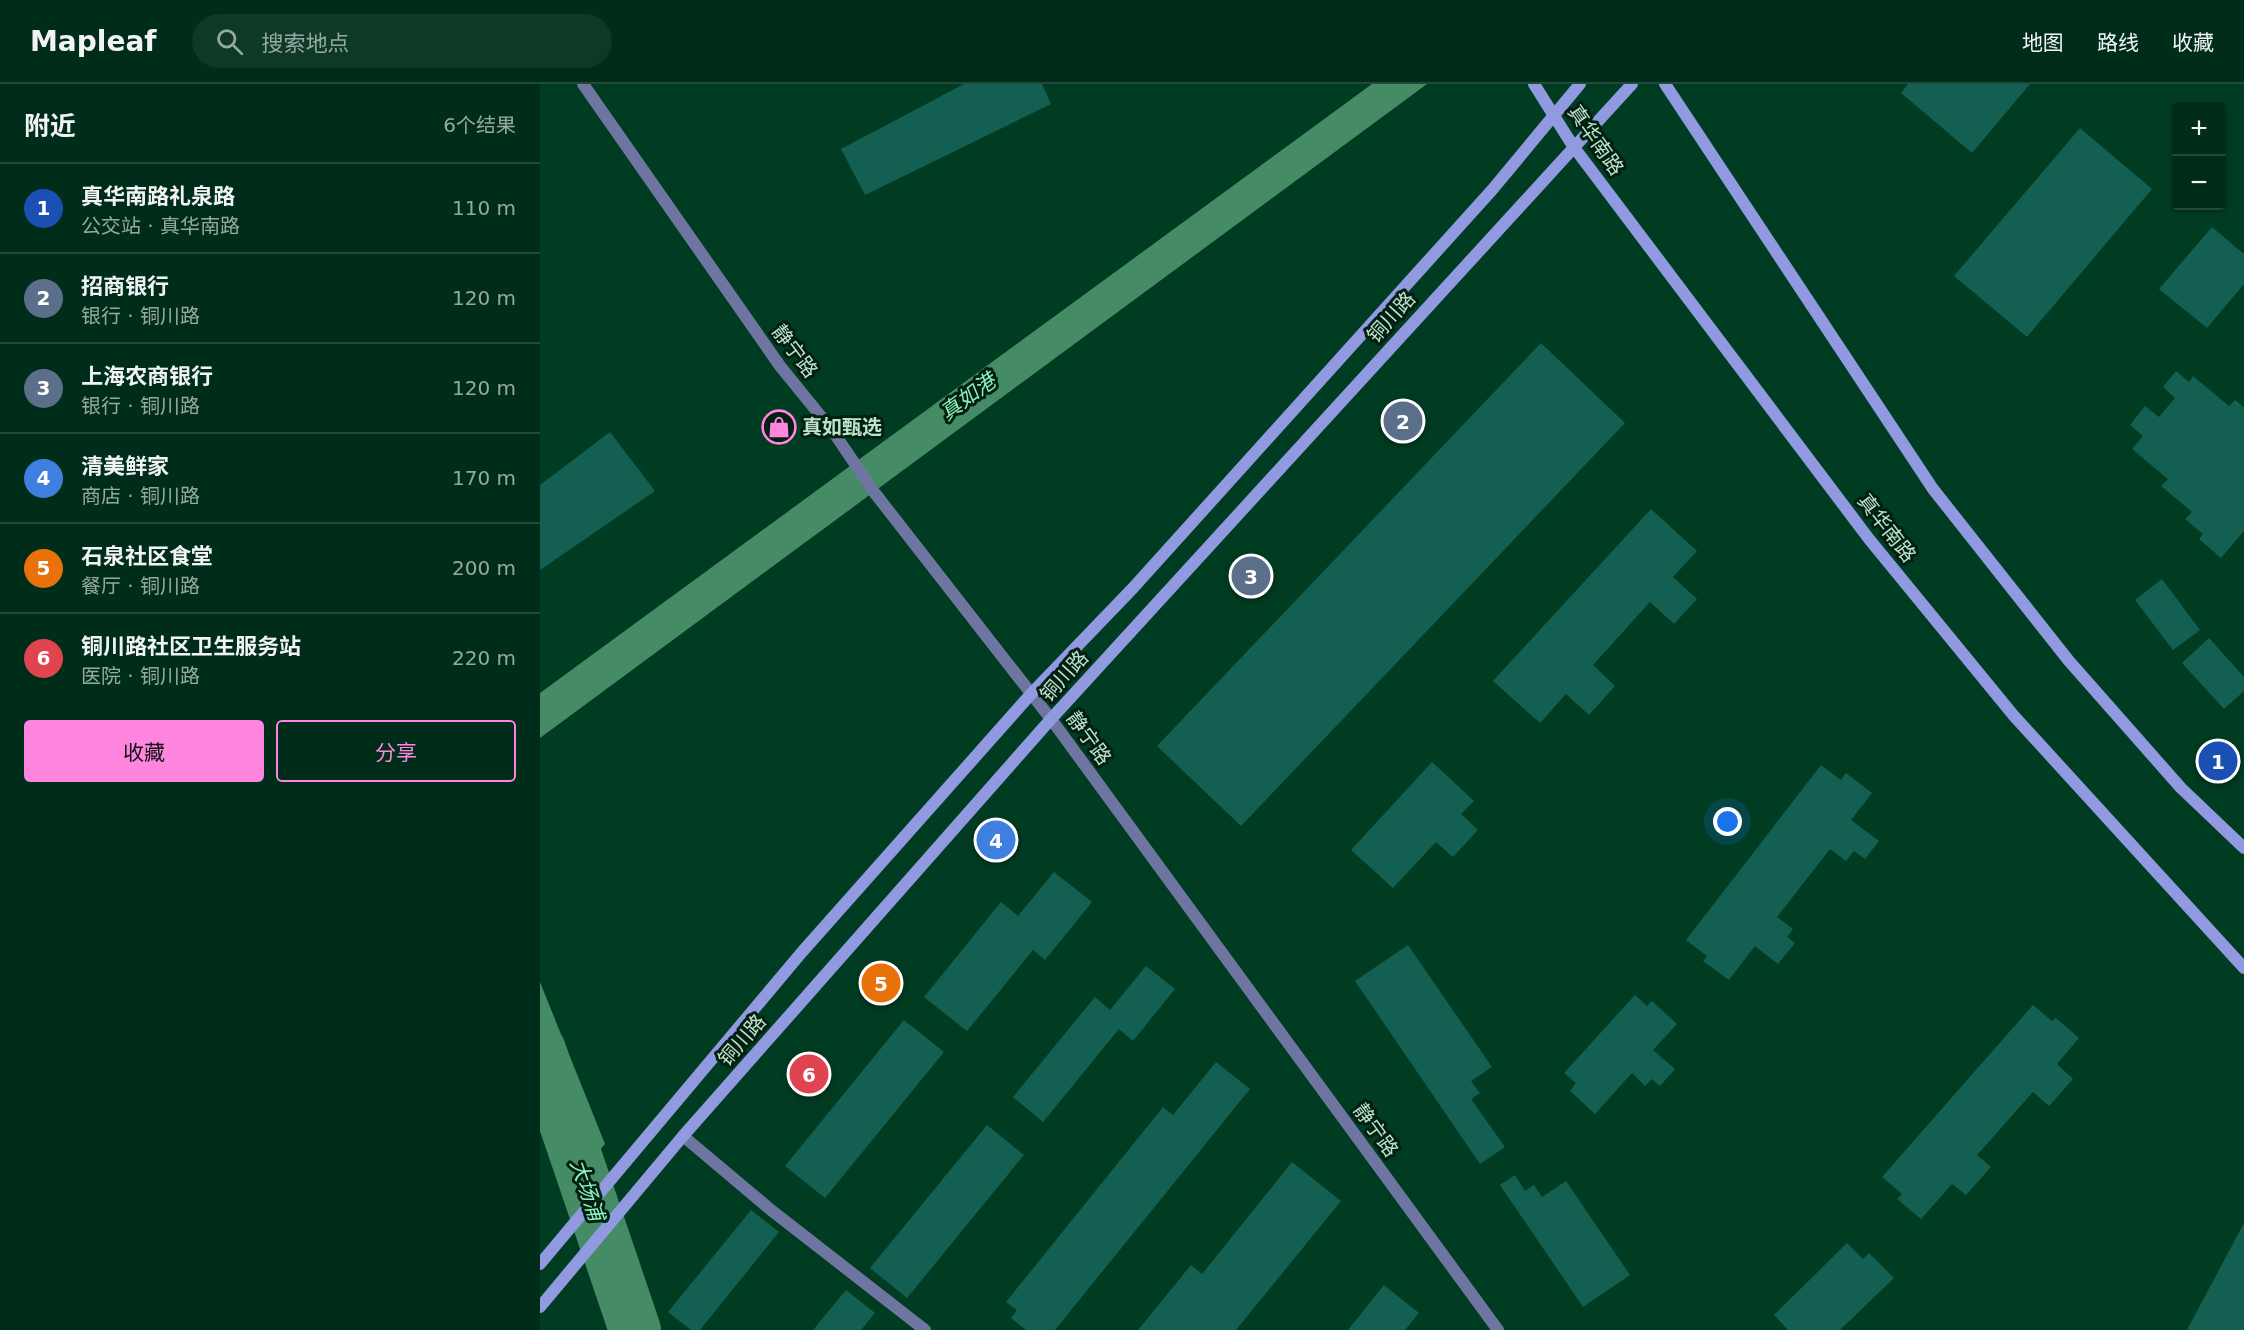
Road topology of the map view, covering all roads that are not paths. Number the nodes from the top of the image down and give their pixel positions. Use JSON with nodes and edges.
{"nodes":[{"id":1,"x":583,"y":84,"type":"edge"},
{"id":2,"x":1534,"y":84,"type":"edge"},
{"id":3,"x":1580,"y":84,"type":"edge"},
{"id":4,"x":1632,"y":84,"type":"edge"},
{"id":5,"x":1665,"y":84,"type":"edge"},
{"id":6,"x":1555,"y":116,"type":"junction"},
{"id":7,"x":1573,"y":146,"type":"junction"},
{"id":8,"x":1031,"y":694,"type":"junction"},
{"id":9,"x":1051,"y":719,"type":"junction"},
{"id":10,"x":2244,"y":848,"type":"edge"},
{"id":11,"x":2244,"y":968,"type":"edge"},
{"id":12,"x":683,"y":1136,"type":"junction"},
{"id":13,"x":540,"y":1264,"type":"edge"},
{"id":14,"x":540,"y":1307,"type":"edge"},
{"id":15,"x":925,"y":1330,"type":"edge"},
{"id":16,"x":1498,"y":1330,"type":"edge"}],
"edges":[{"from":1,"to":8,"type":"street","name":"静宁路"},
{"from":2,"to":6,"type":"main road","name":"真华南路"},
{"from":3,"to":6,"type":"main road","name":"铜川路"},
{"from":4,"to":7,"type":"main road","name":"铜川路"},
{"from":5,"to":10,"type":"main road"},
{"from":6,"to":7,"type":"main road","name":"真华南路"},
{"from":6,"to":8,"type":"main road","name":"铜川路"},
{"from":7,"to":9,"type":"main road","name":"铜川路"},
{"from":7,"to":11,"type":"main road","name":"真华南路"},
{"from":8,"to":9,"type":"street","name":"静宁路"},
{"from":8,"to":13,"type":"main road","name":"铜川路"},
{"from":9,"to":12,"type":"main road","name":"铜川路"},
{"from":9,"to":16,"type":"street","name":"静宁路"},
{"from":12,"to":14,"type":"main road","name":"铜川路"},
{"from":12,"to":15,"type":"street"}]}
